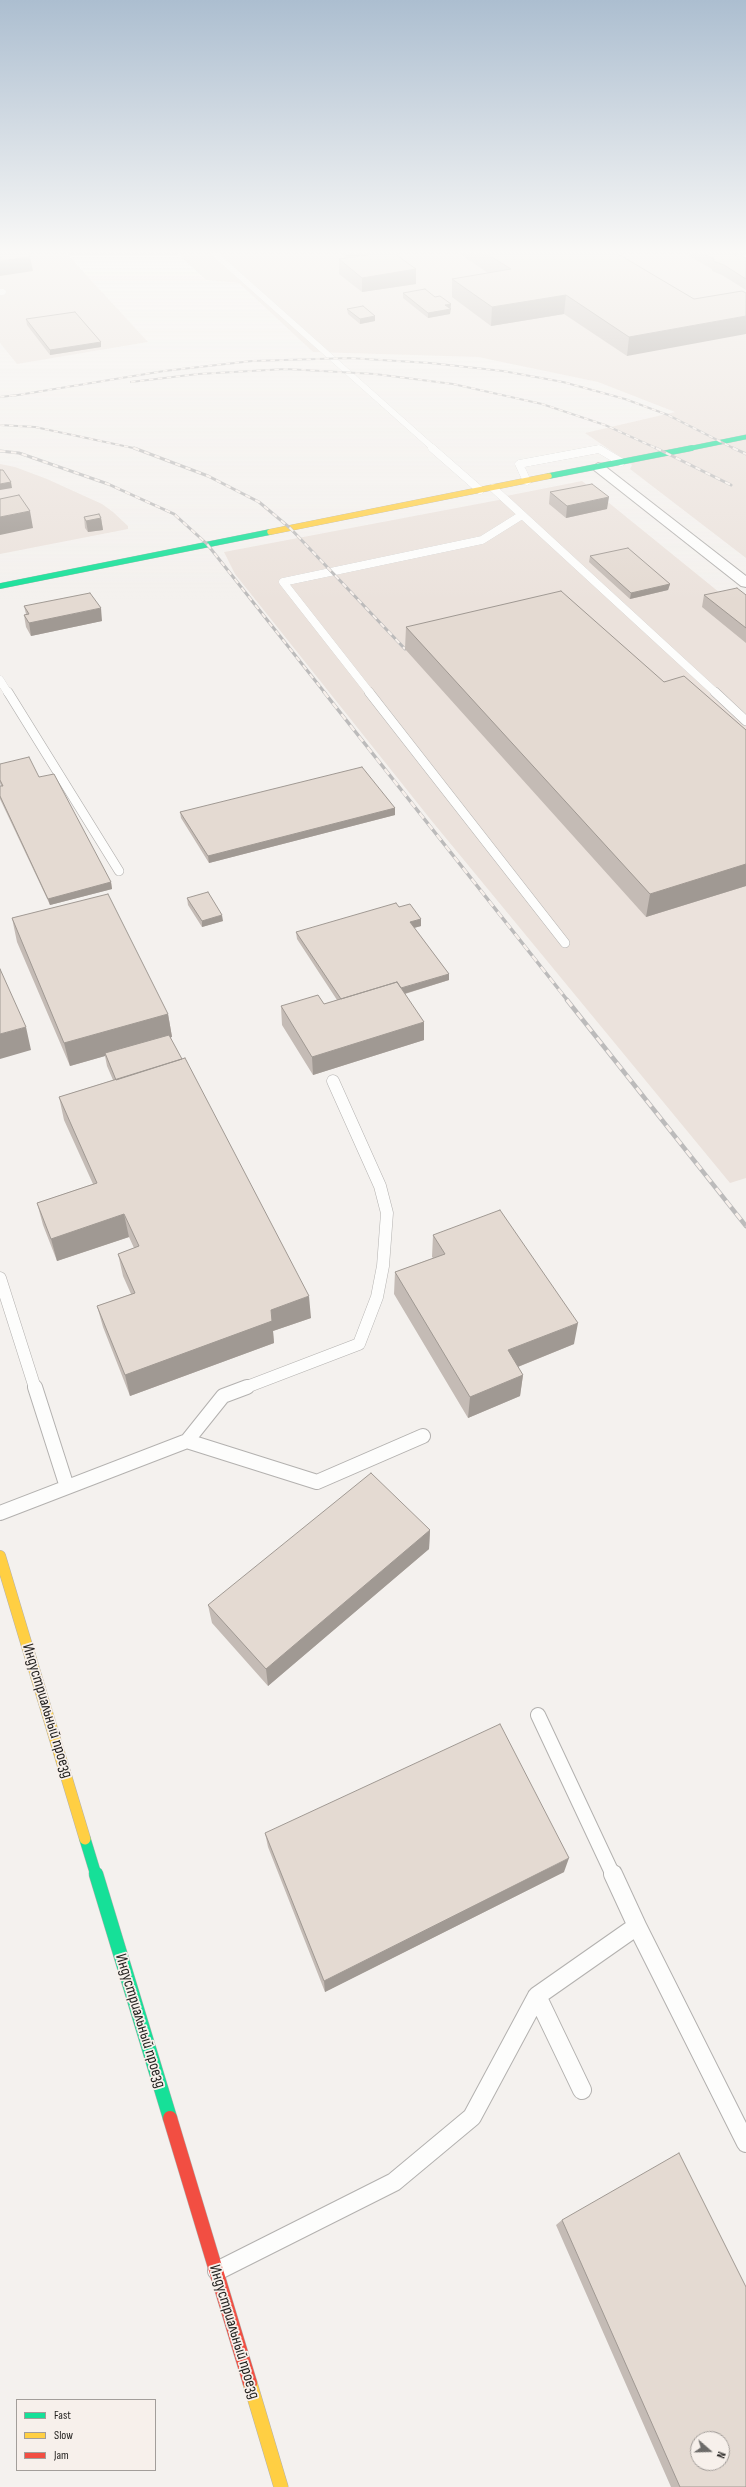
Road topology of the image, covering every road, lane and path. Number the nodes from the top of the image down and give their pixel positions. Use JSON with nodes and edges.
{"nodes":[{"id":1,"x":346,"y":370,"type":"edge"},
{"id":2,"x":746,"y":437,"type":"edge"},
{"id":3,"x":622,"y":462,"type":"junction"},
{"id":4,"x":598,"y":467,"type":"junction"},
{"id":5,"x":527,"y":481,"type":"junction"},
{"id":6,"x":493,"y":488,"type":"junction"},
{"id":7,"x":480,"y":490,"type":"junction"},
{"id":8,"x":522,"y":515,"type":"junction"},
{"id":9,"x":746,"y":583,"type":"edge"},
{"id":10,"x":0,"y":586,"type":"edge"},
{"id":11,"x":0,"y":680,"type":"edge"},
{"id":12,"x":746,"y":721,"type":"edge"},
{"id":13,"x":119,"y":871,"type":"dead end"},
{"id":14,"x":565,"y":943,"type":"dead end"},
{"id":15,"x":333,"y":1080,"type":"dead end"},
{"id":16,"x":0,"y":1278,"type":"edge"},
{"id":17,"x":423,"y":1436,"type":"dead end"},
{"id":18,"x":187,"y":1441,"type":"junction"},
{"id":19,"x":67,"y":1487,"type":"junction"},
{"id":20,"x":0,"y":1513,"type":"edge"},
{"id":21,"x":0,"y":1556,"type":"edge"},
{"id":22,"x":538,"y":1714,"type":"dead end"},
{"id":23,"x":637,"y":1926,"type":"junction"},
{"id":24,"x":537,"y":1996,"type":"junction"},
{"id":25,"x":582,"y":2090,"type":"dead end"},
{"id":26,"x":746,"y":2143,"type":"edge"},
{"id":27,"x":216,"y":2272,"type":"junction"},
{"id":28,"x":281,"y":2487,"type":"edge"}],
"edges":[{"from":1,"to":7,"type":"lane"},
{"from":2,"to":3,"type":"street"},
{"from":3,"to":4,"type":"street"},
{"from":3,"to":5,"type":"lane"},
{"from":4,"to":5,"type":"street"},
{"from":4,"to":9,"type":"street"},
{"from":5,"to":6,"type":"street"},
{"from":6,"to":7,"type":"street"},
{"from":6,"to":8,"type":"lane"},
{"from":7,"to":10,"type":"street"},
{"from":8,"to":12,"type":"lane"},
{"from":8,"to":14,"type":"lane"},
{"from":11,"to":13,"type":"lane"},
{"from":15,"to":18,"type":"lane"},
{"from":16,"to":19,"type":"lane"},
{"from":17,"to":18,"type":"lane"},
{"from":18,"to":19,"type":"lane"},
{"from":19,"to":20,"type":"lane"},
{"from":21,"to":27,"type":"street","name":"Индустриальный проезд"},
{"from":22,"to":23,"type":"lane"},
{"from":23,"to":24,"type":"lane"},
{"from":23,"to":26,"type":"lane"},
{"from":24,"to":25,"type":"lane"},
{"from":24,"to":27,"type":"lane"},
{"from":27,"to":28,"type":"street","name":"Индустриальный проезд"}]}
